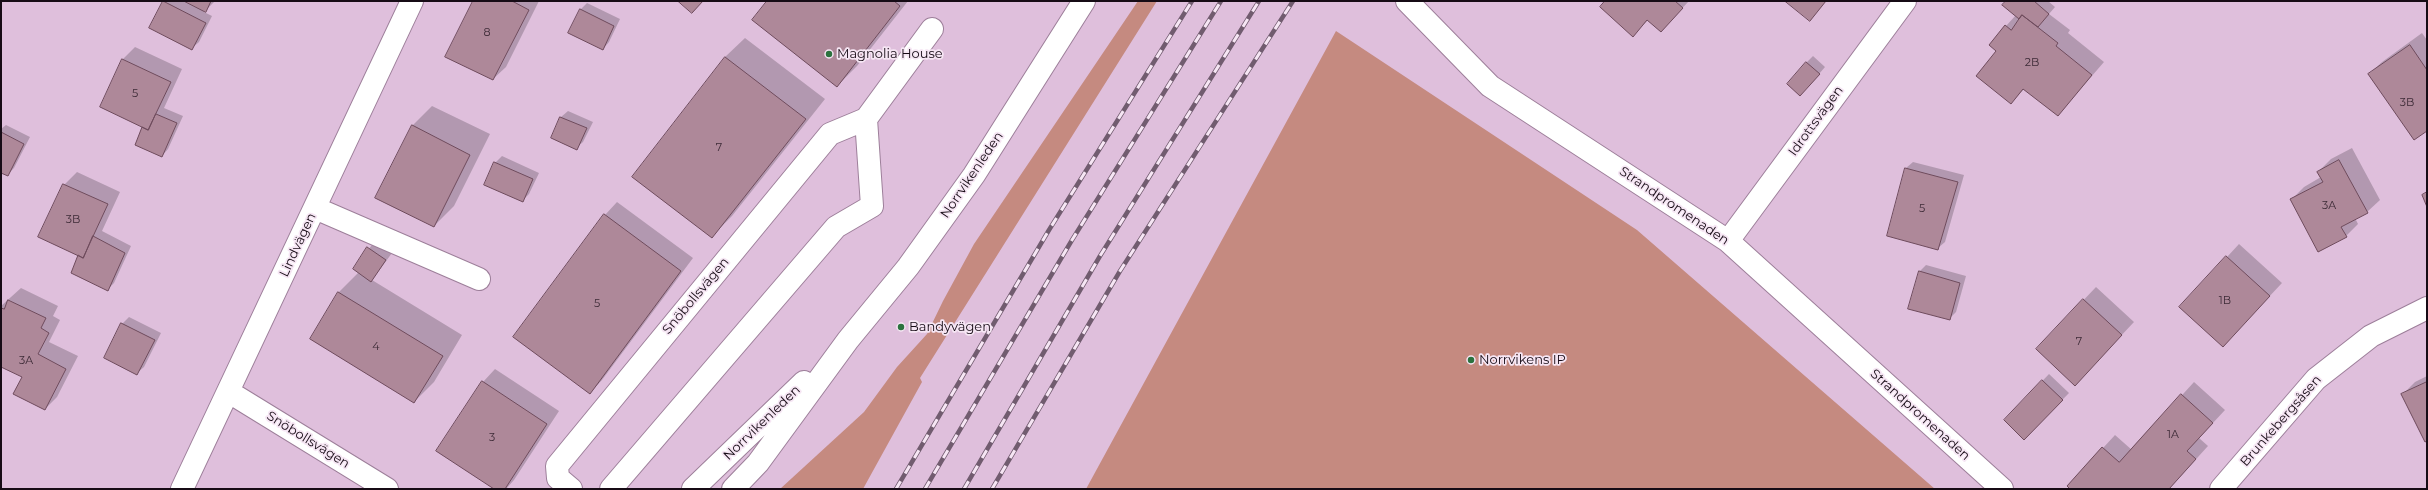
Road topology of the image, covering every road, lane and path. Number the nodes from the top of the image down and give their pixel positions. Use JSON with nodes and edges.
{"nodes":[{"id":1,"x":412,"y":1,"type":"edge"},
{"id":2,"x":1084,"y":1,"type":"edge"},
{"id":3,"x":1407,"y":1,"type":"edge"},
{"id":4,"x":1905,"y":1,"type":"edge"},
{"id":5,"x":932,"y":29,"type":"dead end"},
{"id":6,"x":866,"y":119,"type":"junction"},
{"id":7,"x":315,"y":208,"type":"junction"},
{"id":8,"x":1728,"y":241,"type":"junction"},
{"id":9,"x":480,"y":279,"type":"dead end"},
{"id":10,"x":2427,"y":308,"type":"edge"},
{"id":11,"x":848,"y":340,"type":"junction"},
{"id":12,"x":229,"y":392,"type":"junction"},
{"id":13,"x":182,"y":489,"type":"edge"},
{"id":14,"x":388,"y":489,"type":"edge"},
{"id":15,"x":571,"y":489,"type":"edge"},
{"id":16,"x":611,"y":489,"type":"edge"},
{"id":17,"x":693,"y":489,"type":"edge"},
{"id":18,"x":733,"y":489,"type":"edge"},
{"id":19,"x":2002,"y":489,"type":"edge"},
{"id":20,"x":2221,"y":489,"type":"edge"}],
"edges":[{"from":1,"to":7,"type":"street","name":"Lindvägen"},
{"from":2,"to":11,"type":"street","name":"Norrvikenleden"},
{"from":3,"to":8,"type":"street","name":"Strandpromenaden"},
{"from":4,"to":8,"type":"street","name":"Idrottsvägen"},
{"from":5,"to":6,"type":"street"},
{"from":6,"to":15,"type":"street","name":"Snöbollsvägen"},
{"from":6,"to":16,"type":"street"},
{"from":7,"to":9,"type":"street"},
{"from":7,"to":12,"type":"street","name":"Lindvägen"},
{"from":8,"to":19,"type":"street","name":"Strandpromenaden"},
{"from":10,"to":20,"type":"street","name":"Brunkebergsåsen"},
{"from":11,"to":17,"type":"street","name":"Norrvikenleden"},
{"from":11,"to":18,"type":"street","name":"Norrvikenleden"},
{"from":12,"to":13,"type":"street","name":"Lindvägen"},
{"from":12,"to":14,"type":"street","name":"Snöbollsvägen"}]}
